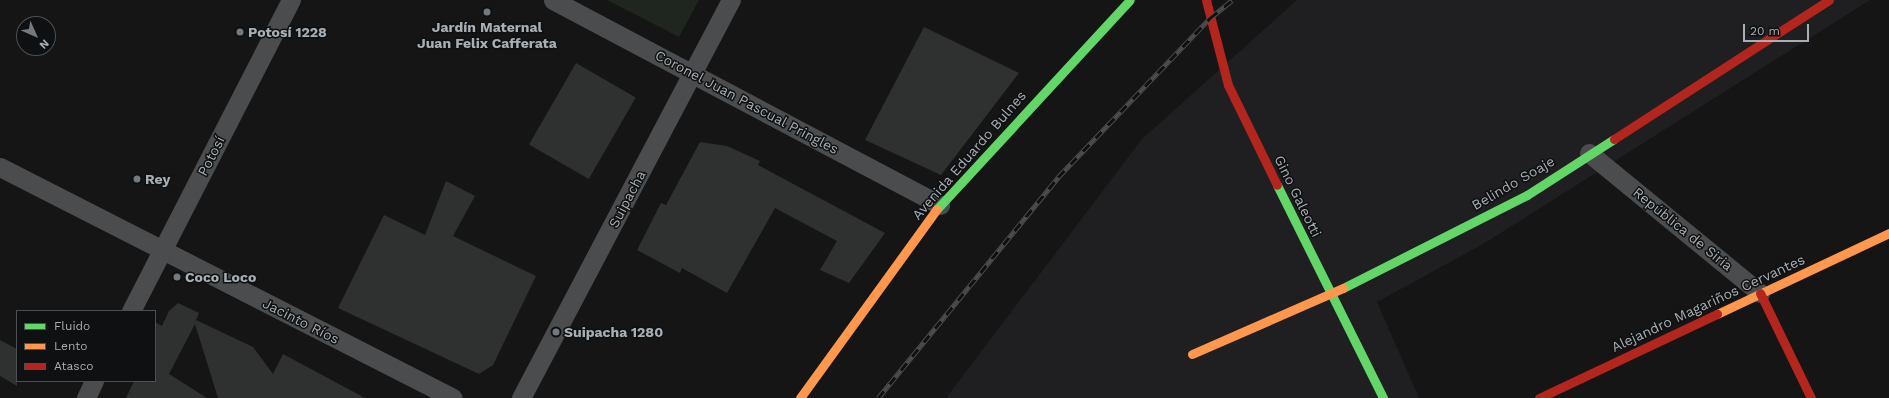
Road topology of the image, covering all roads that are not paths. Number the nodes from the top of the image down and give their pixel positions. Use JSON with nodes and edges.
{"nodes":[{"id":1,"x":291,"y":0,"type":"edge"},
{"id":2,"x":553,"y":0,"type":"edge"},
{"id":3,"x":731,"y":0,"type":"edge"},
{"id":4,"x":1130,"y":0,"type":"edge"},
{"id":5,"x":1206,"y":0,"type":"edge"},
{"id":6,"x":1829,"y":0,"type":"edge"},
{"id":7,"x":694,"y":73,"type":"junction"},
{"id":8,"x":1589,"y":153,"type":"junction"},
{"id":9,"x":0,"y":166,"type":"edge"},
{"id":10,"x":940,"y":205,"type":"junction"},
{"id":11,"x":1889,"y":233,"type":"edge"},
{"id":12,"x":162,"y":250,"type":"junction"},
{"id":13,"x":1760,"y":293,"type":"junction"},
{"id":14,"x":1331,"y":294,"type":"junction"},
{"id":15,"x":132,"y":310,"type":"edge"},
{"id":16,"x":1192,"y":354,"type":"dead end"},
{"id":17,"x":94,"y":382,"type":"edge"},
{"id":18,"x":86,"y":398,"type":"edge"},
{"id":19,"x":453,"y":398,"type":"edge"},
{"id":20,"x":521,"y":398,"type":"edge"},
{"id":21,"x":800,"y":398,"type":"edge"},
{"id":22,"x":1383,"y":398,"type":"edge"},
{"id":23,"x":1539,"y":398,"type":"edge"},
{"id":24,"x":1811,"y":398,"type":"edge"}],
"edges":[{"from":1,"to":12,"type":"street","name":"Potosí"},
{"from":2,"to":7,"type":"street","name":"Coronel Juan Pascual Pringles"},
{"from":3,"to":7,"type":"street","name":"Suipacha"},
{"from":4,"to":10,"type":"street","name":"Avenida Eduardo Bulnes"},
{"from":5,"to":14,"type":"street","name":"Gino Galeotti"},
{"from":6,"to":8,"type":"street","name":"Belindo Soaje"},
{"from":7,"to":10,"type":"street","name":"Coronel Juan Pascual Pringles"},
{"from":7,"to":20,"type":"street","name":"Suipacha"},
{"from":8,"to":13,"type":"street","name":"República de Siria"},
{"from":8,"to":14,"type":"street","name":"Belindo Soaje"},
{"from":9,"to":12,"type":"street","name":"Jacinto Ríos"},
{"from":10,"to":21,"type":"street","name":"Avenida Eduardo Bulnes"},
{"from":11,"to":13,"type":"street","name":"Alejandro Magariños Cervantes"},
{"from":12,"to":15,"type":"street","name":"Potosí"},
{"from":12,"to":19,"type":"street","name":"Jacinto Ríos"},
{"from":13,"to":23,"type":"street","name":"Alejandro Magariños Cervantes"},
{"from":13,"to":24,"type":"street","name":"República de Siria"},
{"from":14,"to":16,"type":"street","name":"Belindo Soaje"},
{"from":14,"to":22,"type":"street","name":"Gino Galeotti"},
{"from":17,"to":18,"type":"street"}]}
